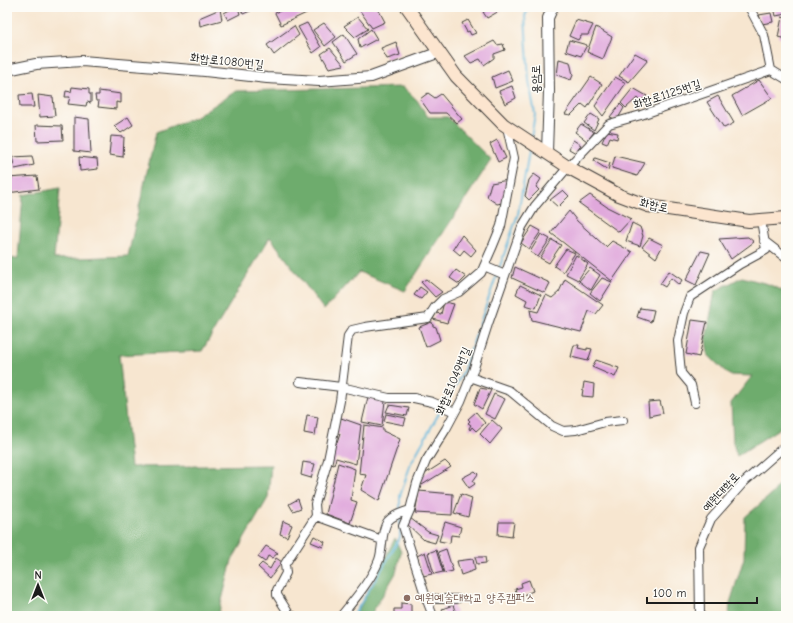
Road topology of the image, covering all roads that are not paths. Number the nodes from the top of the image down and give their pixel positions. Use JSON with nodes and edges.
{"nodes":[{"id":1,"x":407,"y":7,"type":"edge"},
{"id":2,"x":553,"y":7,"type":"edge"},
{"id":3,"x":750,"y":7,"type":"edge"},
{"id":4,"x":440,"y":52,"type":"junction"},
{"id":5,"x":7,"y":70,"type":"edge"},
{"id":6,"x":771,"y":70,"type":"junction"},
{"id":7,"x":786,"y":79,"type":"edge"},
{"id":8,"x":507,"y":127,"type":"junction"},
{"id":9,"x":547,"y":152,"type":"junction"},
{"id":10,"x":568,"y":167,"type":"junction"},
{"id":11,"x":786,"y":218,"type":"edge"},
{"id":12,"x":761,"y":220,"type":"junction"},
{"id":13,"x":764,"y":241,"type":"junction"},
{"id":14,"x":786,"y":258,"type":"edge"},
{"id":15,"x":486,"y":267,"type":"junction"},
{"id":16,"x":504,"y":274,"type":"junction"},
{"id":17,"x":470,"y":377,"type":"junction"},
{"id":18,"x":300,"y":382,"type":"dead end"},
{"id":19,"x":341,"y":387,"type":"junction"},
{"id":20,"x":695,"y":403,"type":"dead end"},
{"id":21,"x":451,"y":410,"type":"junction"},
{"id":22,"x":623,"y":420,"type":"dead end"},
{"id":23,"x":786,"y":445,"type":"edge"},
{"id":24,"x":404,"y":512,"type":"junction"},
{"id":25,"x":316,"y":516,"type":"junction"},
{"id":26,"x":382,"y":540,"type":"junction"},
{"id":27,"x":426,"y":598,"type":"junction"},
{"id":28,"x":457,"y":599,"type":"dead end"},
{"id":29,"x":293,"y":616,"type":"edge"},
{"id":30,"x":341,"y":616,"type":"edge"},
{"id":31,"x":433,"y":616,"type":"edge"},
{"id":32,"x":700,"y":616,"type":"edge"}],
"edges":[{"from":1,"to":4,"type":"main road"},
{"from":2,"to":9,"type":"street","name":"용암로"},
{"from":3,"to":6,"type":"street"},
{"from":4,"to":5,"type":"street","name":"화합로1080번길"},
{"from":4,"to":8,"type":"main road"},
{"from":6,"to":7,"type":"street"},
{"from":6,"to":10,"type":"street","name":"화합로1125번길"},
{"from":8,"to":9,"type":"main road","name":"화합로"},
{"from":8,"to":15,"type":"street"},
{"from":9,"to":10,"type":"main road","name":"화합로"},
{"from":10,"to":12,"type":"main road","name":"화합로"},
{"from":10,"to":16,"type":"street","name":"화합로1049번길"},
{"from":11,"to":12,"type":"main road","name":"화합로"},
{"from":12,"to":13,"type":"street"},
{"from":13,"to":14,"type":"street"},
{"from":13,"to":20,"type":"street"},
{"from":15,"to":16,"type":"street"},
{"from":15,"to":19,"type":"street"},
{"from":16,"to":17,"type":"street","name":"화합로1049번길"},
{"from":17,"to":21,"type":"street","name":"화합로1049번길"},
{"from":17,"to":22,"type":"street"},
{"from":18,"to":19,"type":"street"},
{"from":19,"to":21,"type":"street"},
{"from":19,"to":25,"type":"street"},
{"from":21,"to":24,"type":"street","name":"화합로1049번길"},
{"from":23,"to":32,"type":"street","name":"예원대학로"},
{"from":24,"to":26,"type":"street","name":"화합로1049번길"},
{"from":24,"to":27,"type":"street"},
{"from":25,"to":26,"type":"street"},
{"from":25,"to":29,"type":"street"},
{"from":26,"to":30,"type":"street","name":"화합로1049번길"},
{"from":27,"to":28,"type":"street"},
{"from":27,"to":31,"type":"street"}]}
